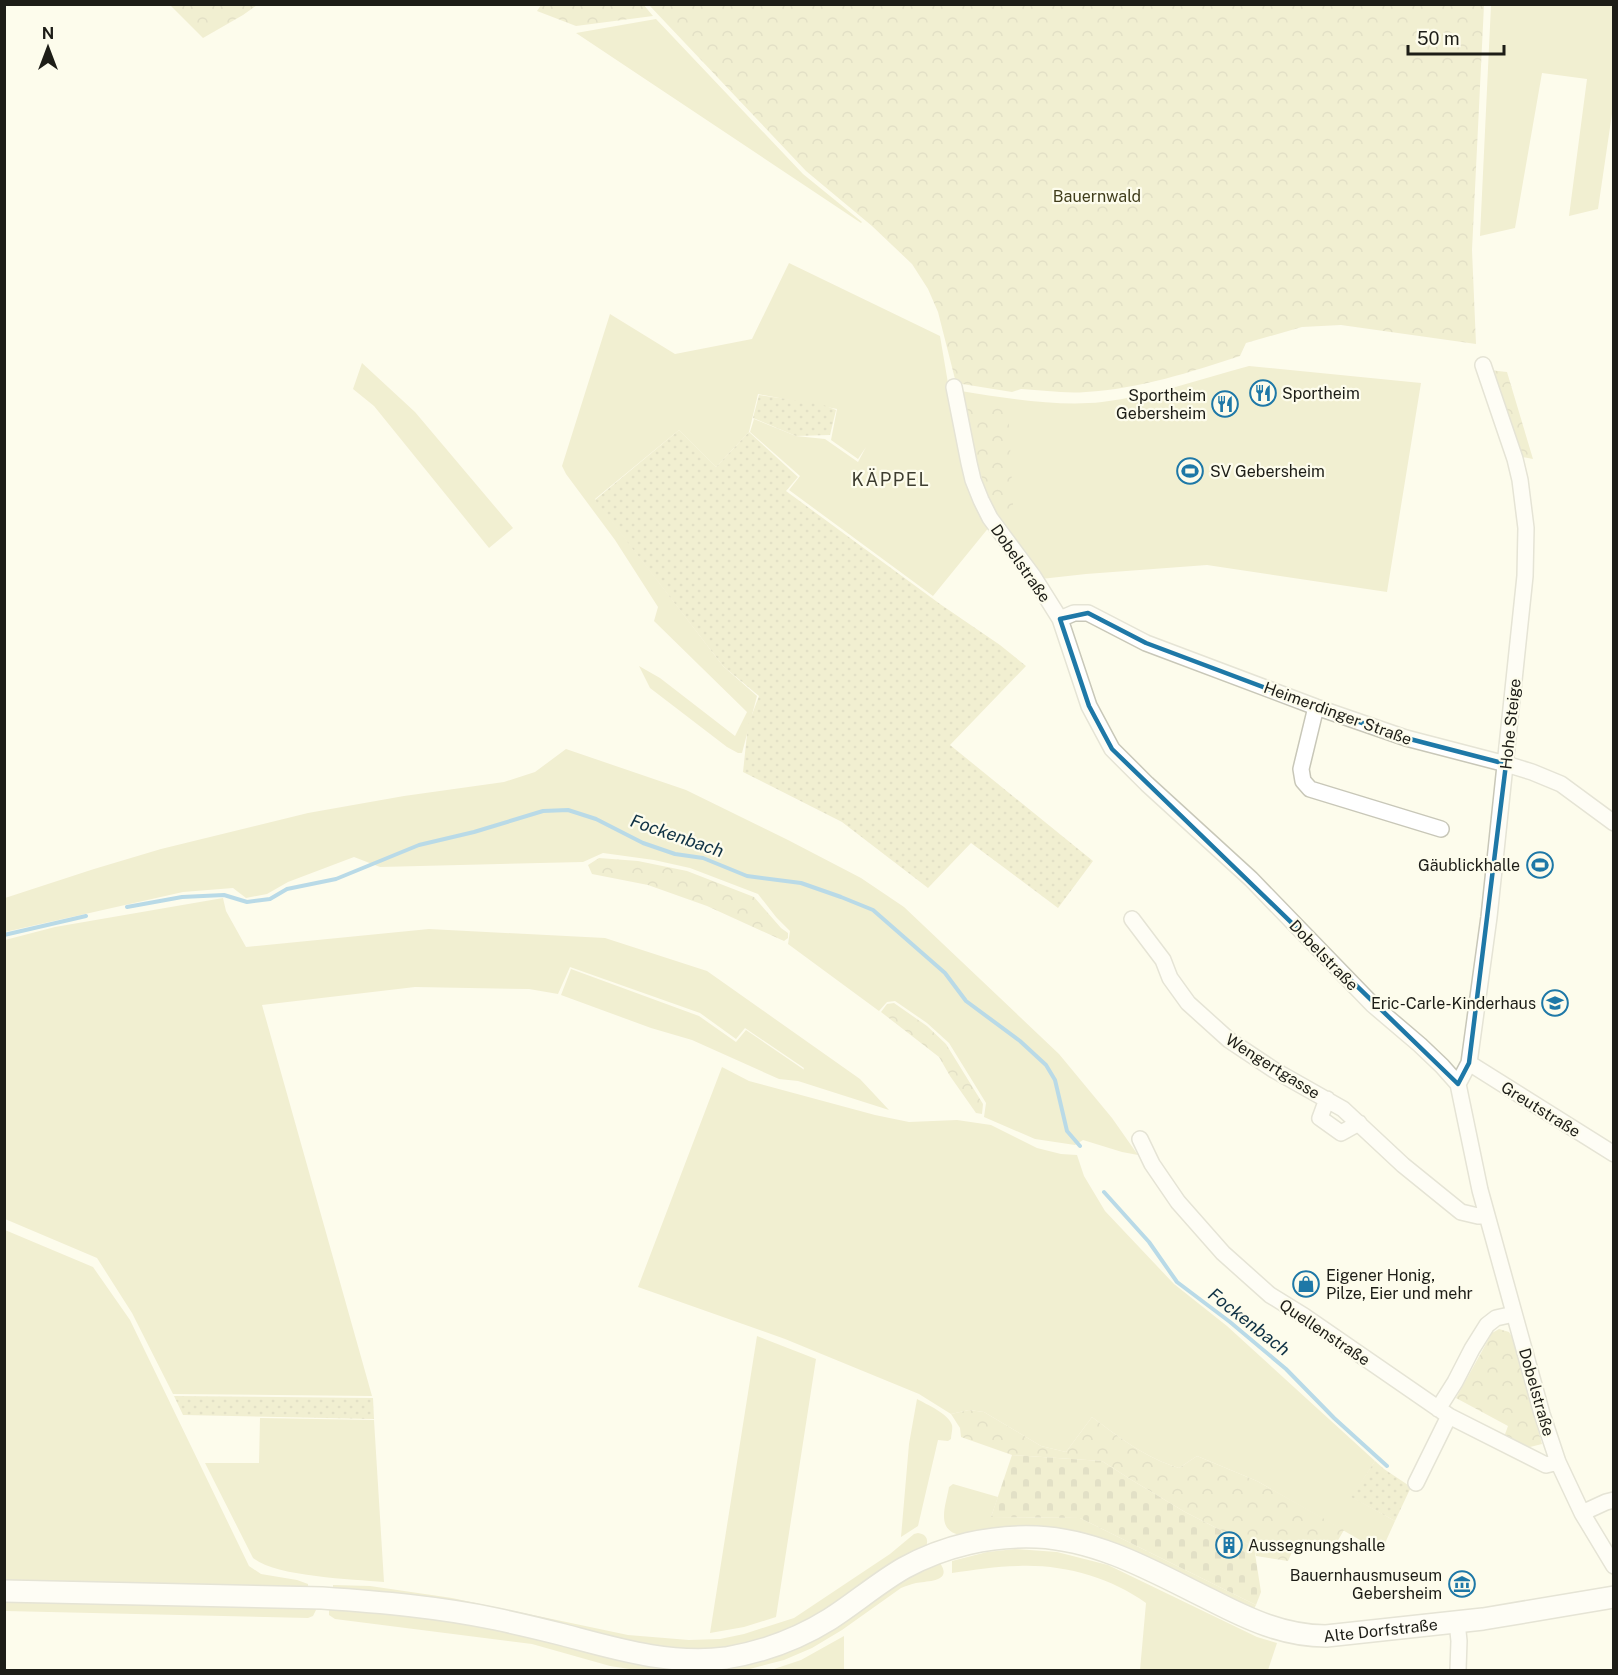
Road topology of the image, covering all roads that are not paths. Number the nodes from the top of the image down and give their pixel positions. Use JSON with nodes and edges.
{"nodes":[{"id":1,"x":1483,"y":365,"type":"dead end"},
{"id":2,"x":954,"y":387,"type":"dead end"},
{"id":3,"x":1060,"y":619,"type":"junction"},
{"id":4,"x":1316,"y":707,"type":"junction"},
{"id":5,"x":1506,"y":764,"type":"junction"},
{"id":6,"x":1614,"y":823,"type":"edge"},
{"id":7,"x":1441,"y":829,"type":"dead end"},
{"id":8,"x":1132,"y":919,"type":"dead end"},
{"id":9,"x":1469,"y":1063,"type":"junction"},
{"id":10,"x":1458,"y":1084,"type":"junction"},
{"id":11,"x":1140,"y":1138,"type":"dead end"},
{"id":12,"x":1614,"y":1154,"type":"edge"},
{"id":13,"x":1487,"y":1216,"type":"junction"},
{"id":14,"x":1514,"y":1314,"type":"junction"},
{"id":15,"x":1443,"y":1412,"type":"junction"},
{"id":16,"x":1558,"y":1462,"type":"junction"},
{"id":17,"x":1416,"y":1483,"type":"dead end"},
{"id":18,"x":1614,"y":1500,"type":"edge"},
{"id":19,"x":1582,"y":1513,"type":"junction"},
{"id":20,"x":1614,"y":1566,"type":"edge"},
{"id":21,"x":4,"y":1591,"type":"edge"},
{"id":22,"x":1614,"y":1598,"type":"edge"},
{"id":23,"x":1457,"y":1622,"type":"junction"},
{"id":24,"x":1458,"y":1671,"type":"edge"}],
"edges":[{"from":1,"to":5,"type":"street","name":"Hohe Steige"},
{"from":2,"to":3,"type":"street","name":"Dobelstraße"},
{"from":3,"to":4,"type":"street","name":"Heimerdinger Straße"},
{"from":3,"to":10,"type":"street","name":"Dobelstraße"},
{"from":4,"to":5,"type":"street","name":"Heimerdinger Straße"},
{"from":4,"to":7,"type":"street"},
{"from":5,"to":6,"type":"street","name":"Heimerdinger Straße"},
{"from":5,"to":9,"type":"street","name":"Hohe Steige"},
{"from":8,"to":13,"type":"street","name":"Wengertgasse"},
{"from":9,"to":10,"type":"street","name":"Hohe Steige"},
{"from":9,"to":12,"type":"street","name":"Greutstraße"},
{"from":10,"to":13,"type":"street","name":"Dobelstraße"},
{"from":11,"to":15,"type":"street","name":"Quellenstraße"},
{"from":13,"to":14,"type":"street","name":"Dobelstraße"},
{"from":14,"to":15,"type":"street"},
{"from":14,"to":16,"type":"street","name":"Dobelstraße"},
{"from":15,"to":16,"type":"street","name":"Quellenstraße"},
{"from":15,"to":17,"type":"street"},
{"from":16,"to":19,"type":"street","name":"Dobelstraße"},
{"from":18,"to":19,"type":"street"},
{"from":19,"to":20,"type":"street","name":"Dobelstraße"},
{"from":21,"to":23,"type":"street","name":"Alte Dorfstraße"},
{"from":22,"to":23,"type":"street","name":"Alte Dorfstraße"},
{"from":23,"to":24,"type":"street"}]}
